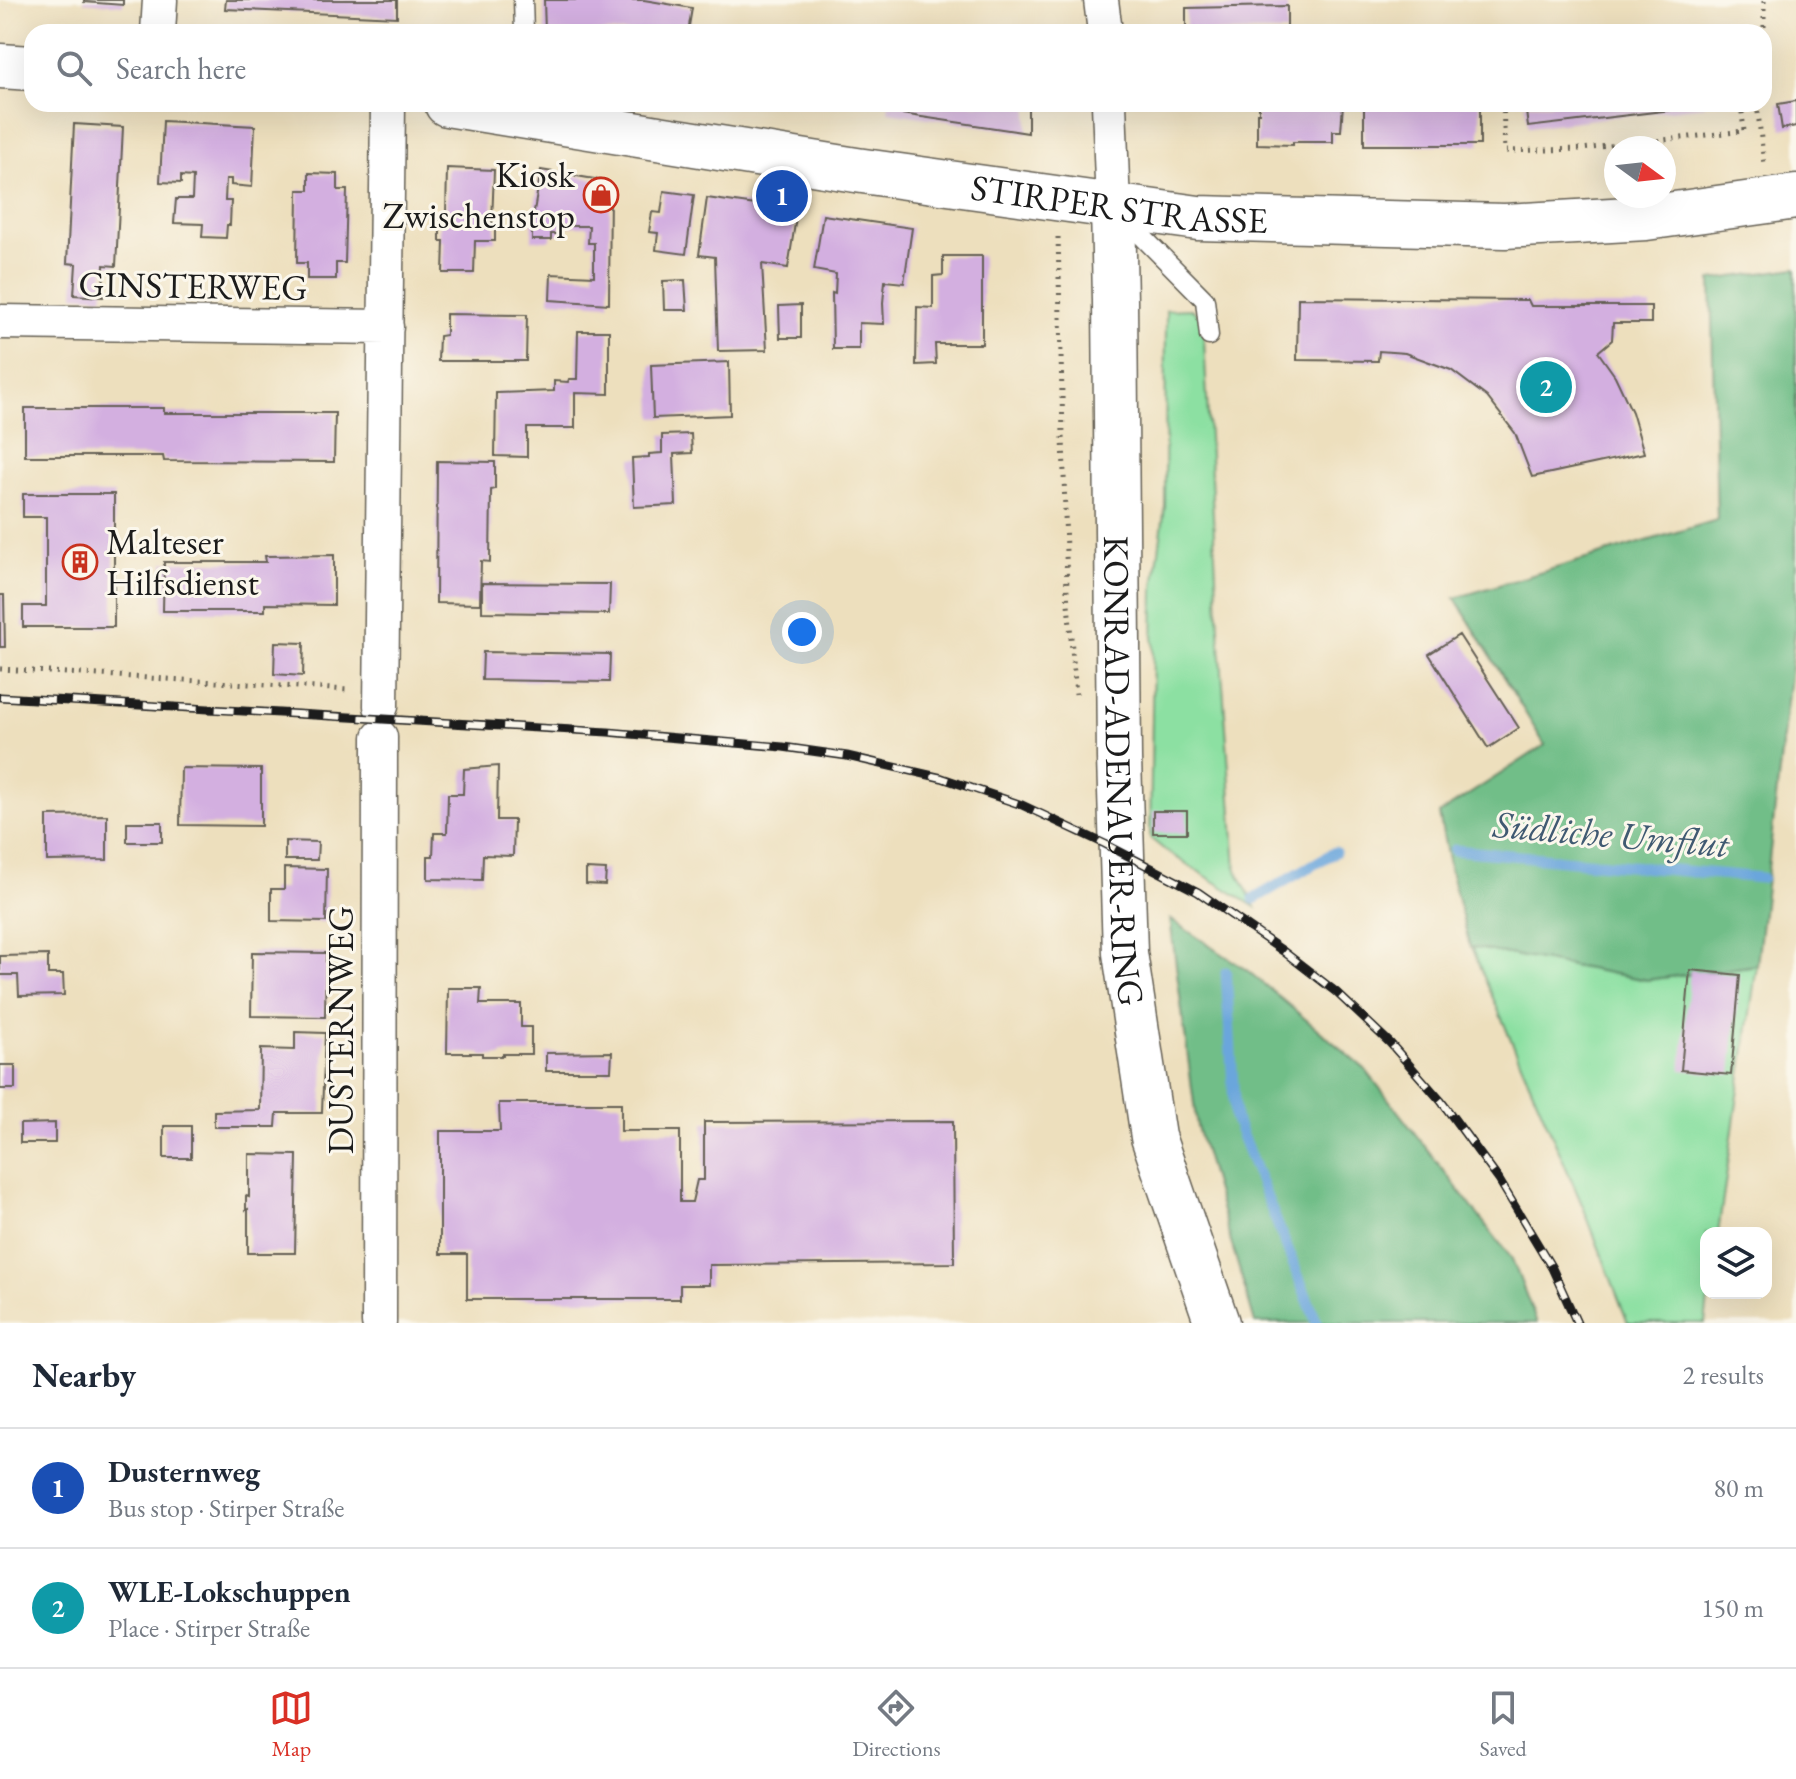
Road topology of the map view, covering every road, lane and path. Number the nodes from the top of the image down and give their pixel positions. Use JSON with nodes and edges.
{"nodes":[{"id":1,"x":160,"y":0,"type":"edge"},
{"id":2,"x":523,"y":0,"type":"edge"},
{"id":3,"x":1101,"y":0,"type":"edge"},
{"id":4,"x":1764,"y":0,"type":"edge"},
{"id":5,"x":158,"y":24,"type":"edge"},
{"id":6,"x":524,"y":24,"type":"edge"},
{"id":7,"x":1104,"y":24,"type":"edge"},
{"id":8,"x":1764,"y":24,"type":"edge"},
{"id":9,"x":0,"y":66,"type":"edge"},
{"id":10,"x":24,"y":68,"type":"edge"},
{"id":11,"x":388,"y":112,"type":"edge"},
{"id":12,"x":538,"y":112,"type":"edge"},
{"id":13,"x":1109,"y":112,"type":"edge"},
{"id":14,"x":1503,"y":112,"type":"edge"},
{"id":15,"x":1742,"y":112,"type":"edge"},
{"id":16,"x":1759,"y":112,"type":"edge"},
{"id":17,"x":1782,"y":199,"type":"edge"},
{"id":18,"x":1058,"y":200,"type":"junction"},
{"id":19,"x":1113,"y":207,"type":"junction"},
{"id":20,"x":0,"y":322,"type":"edge"},
{"id":21,"x":386,"y":327,"type":"junction"},
{"id":22,"x":1209,"y":336,"type":"dead end"},
{"id":23,"x":0,"y":669,"type":"edge"},
{"id":24,"x":1076,"y":699,"type":"dead end"},
{"id":25,"x":381,"y":712,"type":"junction"},
{"id":26,"x":379,"y":1323,"type":"edge"},
{"id":27,"x":1217,"y":1323,"type":"edge"}],
"edges":[{"from":1,"to":5,"type":"street"},
{"from":2,"to":6,"type":"lane"},
{"from":3,"to":7,"type":"street"},
{"from":4,"to":8,"type":"path"},
{"from":9,"to":10,"type":"main road"},
{"from":11,"to":21,"type":"street","name":"DUSTERNWEG"},
{"from":12,"to":18,"type":"main road","name":"STIRPER STRASSE"},
{"from":13,"to":19,"type":"street"},
{"from":14,"to":15,"type":"path"},
{"from":16,"to":17,"type":"path"},
{"from":17,"to":19,"type":"main road","name":"STIRPER STRASSE"},
{"from":18,"to":19,"type":"main road","name":"STIRPER STRASSE"},
{"from":18,"to":24,"type":"path"},
{"from":19,"to":22,"type":"lane"},
{"from":19,"to":27,"type":"main road","name":"KONRAD-ADENAUER-RING"},
{"from":20,"to":21,"type":"street","name":"GINSTERWEG"},
{"from":21,"to":25,"type":"street","name":"DUSTERNWEG"},
{"from":23,"to":25,"type":"path"},
{"from":25,"to":26,"type":"street","name":"DUSTERNWEG"}]}
